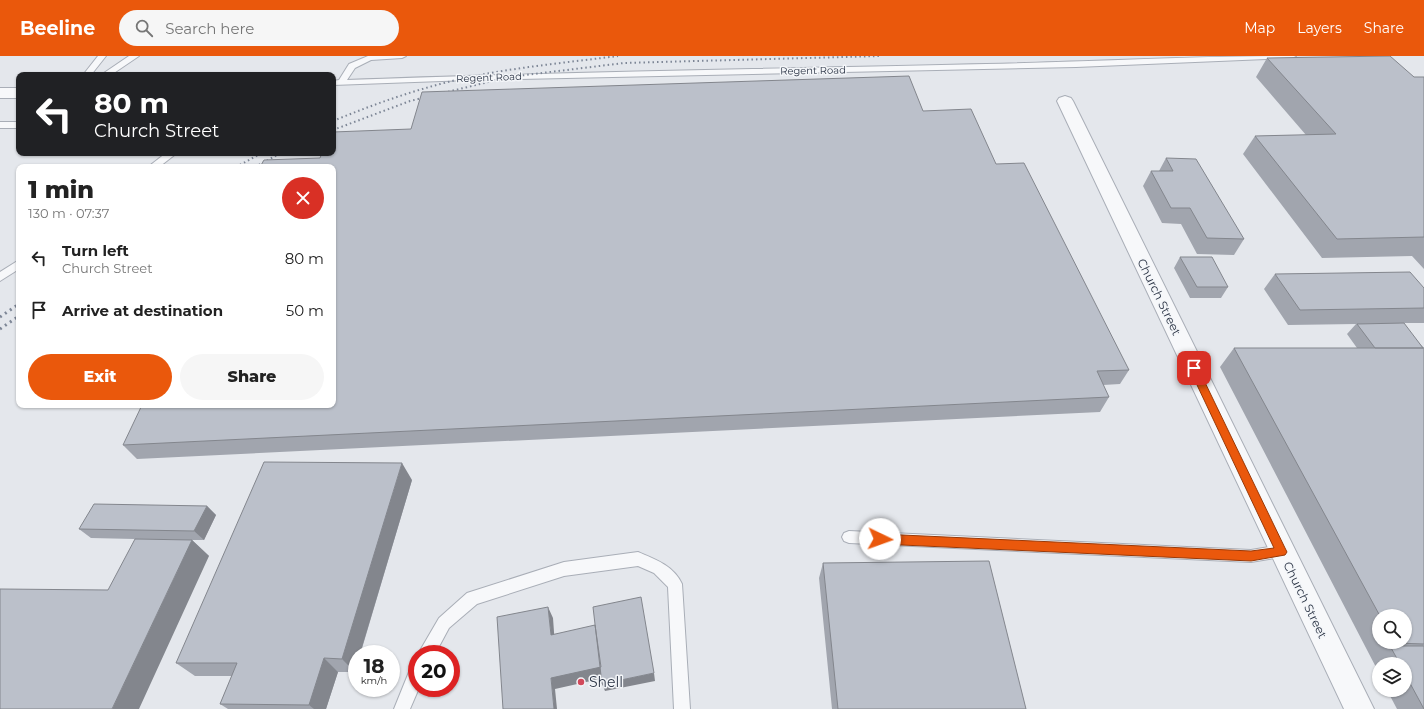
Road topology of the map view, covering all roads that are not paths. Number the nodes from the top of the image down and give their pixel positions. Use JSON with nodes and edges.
{"nodes":[{"id":1,"x":102,"y":56,"type":"edge"},
{"id":2,"x":135,"y":56,"type":"edge"},
{"id":3,"x":402,"y":56,"type":"edge"},
{"id":4,"x":1292,"y":56,"type":"edge"},
{"id":5,"x":89,"y":72,"type":"edge"},
{"id":6,"x":110,"y":72,"type":"edge"},
{"id":7,"x":337,"y":83,"type":"edge"},
{"id":8,"x":0,"y":93,"type":"edge"},
{"id":9,"x":16,"y":93,"type":"edge"},
{"id":10,"x":1065,"y":101,"type":"dead end"},
{"id":11,"x":16,"y":125,"type":"edge"},
{"id":12,"x":0,"y":126,"type":"edge"},
{"id":13,"x":168,"y":156,"type":"edge"},
{"id":14,"x":157,"y":164,"type":"edge"},
{"id":15,"x":16,"y":266,"type":"edge"},
{"id":16,"x":0,"y":277,"type":"edge"},
{"id":17,"x":849,"y":537,"type":"dead end"},
{"id":18,"x":1281,"y":552,"type":"junction"},
{"id":19,"x":431,"y":645,"type":"edge"},
{"id":20,"x":408,"y":695,"type":"edge"},
{"id":21,"x":402,"y":709,"type":"edge"},
{"id":22,"x":682,"y":709,"type":"edge"},
{"id":23,"x":1359,"y":709,"type":"edge"}],
"edges":[{"from":1,"to":5,"type":"lane"},
{"from":2,"to":6,"type":"lane"},
{"from":3,"to":7,"type":"lane"},
{"from":4,"to":7,"type":"lane","name":"Regent Road"},
{"from":8,"to":9,"type":"street"},
{"from":10,"to":18,"type":"street","name":"Church Street"},
{"from":11,"to":12,"type":"lane"},
{"from":13,"to":14,"type":"lane"},
{"from":15,"to":16,"type":"lane"},
{"from":17,"to":18,"type":"lane"},
{"from":18,"to":23,"type":"street","name":"Church Street"},
{"from":19,"to":22,"type":"lane"},
{"from":20,"to":21,"type":"lane"}]}
